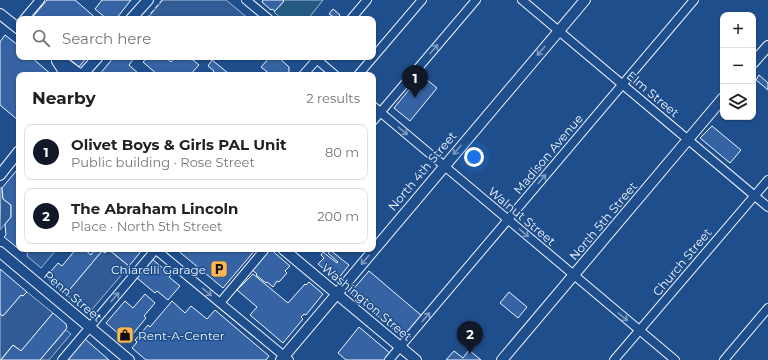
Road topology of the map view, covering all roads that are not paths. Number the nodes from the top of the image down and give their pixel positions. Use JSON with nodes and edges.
{"nodes":[{"id":1,"x":40,"y":0,"type":"edge"},
{"id":2,"x":148,"y":0,"type":"edge"},
{"id":3,"x":246,"y":0,"type":"edge"},
{"id":4,"x":367,"y":0,"type":"edge"},
{"id":5,"x":422,"y":0,"type":"edge"},
{"id":6,"x":476,"y":0,"type":"edge"},
{"id":7,"x":522,"y":0,"type":"edge"},
{"id":8,"x":585,"y":0,"type":"edge"},
{"id":9,"x":694,"y":0,"type":"edge"},
{"id":10,"x":255,"y":3,"type":"edge"},
{"id":11,"x":0,"y":14,"type":"edge"},
{"id":12,"x":27,"y":16,"type":"edge"},
{"id":13,"x":134,"y":16,"type":"edge"},
{"id":14,"x":266,"y":16,"type":"edge"},
{"id":15,"x":354,"y":16,"type":"edge"},
{"id":16,"x":16,"y":26,"type":"edge"},
{"id":17,"x":559,"y":31,"type":"junction"},
{"id":18,"x":768,"y":46,"type":"edge"},
{"id":19,"x":376,"y":54,"type":"edge"},
{"id":20,"x":57,"y":60,"type":"edge"},
{"id":21,"x":59,"y":60,"type":"edge"},
{"id":22,"x":95,"y":60,"type":"edge"},
{"id":23,"x":314,"y":60,"type":"edge"},
{"id":24,"x":318,"y":60,"type":"edge"},
{"id":25,"x":371,"y":60,"type":"edge"},
{"id":26,"x":756,"y":60,"type":"edge"},
{"id":27,"x":64,"y":72,"type":"edge"},
{"id":28,"x":77,"y":72,"type":"edge"},
{"id":29,"x":84,"y":72,"type":"edge"},
{"id":30,"x":305,"y":72,"type":"edge"},
{"id":31,"x":332,"y":72,"type":"edge"},
{"id":32,"x":361,"y":72,"type":"edge"},
{"id":33,"x":622,"y":84,"type":"junction"},
{"id":34,"x":720,"y":102,"type":"edge"},
{"id":35,"x":376,"y":109,"type":"edge"},
{"id":36,"x":380,"y":112,"type":"junction"},
{"id":37,"x":376,"y":117,"type":"edge"},
{"id":38,"x":688,"y":139,"type":"junction"},
{"id":39,"x":16,"y":155,"type":"edge"},
{"id":40,"x":444,"y":166,"type":"junction"},
{"id":41,"x":0,"y":174,"type":"edge"},
{"id":42,"x":768,"y":180,"type":"edge"},
{"id":43,"x":754,"y":196,"type":"junction"},
{"id":44,"x":768,"y":207,"type":"edge"},
{"id":45,"x":508,"y":219,"type":"junction"},
{"id":46,"x":376,"y":247,"type":"edge"},
{"id":47,"x":0,"y":252,"type":"edge"},
{"id":48,"x":153,"y":252,"type":"edge"},
{"id":49,"x":160,"y":252,"type":"edge"},
{"id":50,"x":262,"y":252,"type":"edge"},
{"id":51,"x":287,"y":252,"type":"edge"},
{"id":52,"x":372,"y":252,"type":"edge"},
{"id":53,"x":574,"y":275,"type":"junction"},
{"id":54,"x":337,"y":294,"type":"junction"},
{"id":55,"x":220,"y":303,"type":"junction"},
{"id":56,"x":768,"y":308,"type":"edge"},
{"id":57,"x":90,"y":327,"type":"junction"},
{"id":58,"x":639,"y":330,"type":"junction"},
{"id":59,"x":400,"y":346,"type":"junction"},
{"id":60,"x":285,"y":359,"type":"edge"},
{"id":61,"x":62,"y":360,"type":"edge"},
{"id":62,"x":129,"y":360,"type":"edge"},
{"id":63,"x":389,"y":360,"type":"edge"},
{"id":64,"x":416,"y":360,"type":"edge"},
{"id":65,"x":502,"y":360,"type":"edge"},
{"id":66,"x":614,"y":360,"type":"edge"},
{"id":67,"x":675,"y":360,"type":"edge"},
{"id":68,"x":724,"y":360,"type":"edge"}],
"edges":[{"from":1,"to":12,"type":"street"},
{"from":2,"to":13,"type":"main road"},
{"from":3,"to":10,"type":"street"},
{"from":4,"to":15,"type":"street"},
{"from":5,"to":19,"type":"street"},
{"from":36,"to":6,"type":"street","one_way":true},
{"from":7,"to":17,"type":"street","name":"Elm Street"},
{"from":8,"to":17,"type":"main road","name":"North 4th Street"},
{"from":9,"to":33,"type":"street","name":"Madison Avenue"},
{"from":10,"to":14,"type":"street"},
{"from":11,"to":16,"type":"main road"},
{"from":17,"to":33,"type":"street","name":"Elm Street"},
{"from":17,"to":40,"type":"main road","name":"North 4th Street","one_way":true},
{"from":18,"to":26,"type":"main road"},
{"from":20,"to":27,"type":"main road"},
{"from":21,"to":28,"type":"main road"},
{"from":22,"to":29,"type":"main road"},
{"from":23,"to":30,"type":"street"},
{"from":24,"to":31,"type":"street"},
{"from":25,"to":32,"type":"street"},
{"from":33,"to":38,"type":"street","name":"Elm Street"},
{"from":45,"to":33,"type":"street","name":"Madison Avenue","one_way":true},
{"from":34,"to":38,"type":"main road","name":"North 5th Street"},
{"from":35,"to":36,"type":"street","name":"Walnut Street"},
{"from":36,"to":37,"type":"street"},
{"from":36,"to":40,"type":"street","name":"Walnut Street","one_way":true},
{"from":38,"to":43,"type":"street","name":"Elm Street"},
{"from":38,"to":53,"type":"main road","name":"North 5th Street"},
{"from":39,"to":41,"type":"main road"},
{"from":40,"to":45,"type":"street","name":"Walnut Street"},
{"from":40,"to":46,"type":"main road","name":"North 4th Street","one_way":true},
{"from":42,"to":43,"type":"street","name":"Church Street"},
{"from":43,"to":44,"type":"street","name":"Elm Street"},
{"from":43,"to":58,"type":"street","name":"Church Street"},
{"from":45,"to":53,"type":"street","name":"Walnut Street","one_way":true},
{"from":59,"to":45,"type":"street","name":"Madison Avenue","one_way":true},
{"from":47,"to":57,"type":"main road","name":"Penn Street"},
{"from":57,"to":48,"type":"street","one_way":true},
{"from":49,"to":55,"type":"street","one_way":true},
{"from":50,"to":55,"type":"street"},
{"from":51,"to":54,"type":"main road","name":"Washington Street"},
{"from":52,"to":54,"type":"main road","name":"North 4th Street","one_way":true},
{"from":53,"to":58,"type":"street","name":"Walnut Street","one_way":true},
{"from":53,"to":65,"type":"main road","name":"North 5th Street"},
{"from":54,"to":59,"type":"main road","name":"Washington Street"},
{"from":54,"to":60,"type":"main road","name":"North 4th Street"},
{"from":55,"to":60,"type":"street"},
{"from":56,"to":68,"type":"street"},
{"from":57,"to":61,"type":"street"},
{"from":57,"to":62,"type":"main road","name":"Penn Street"},
{"from":58,"to":66,"type":"street","name":"Church Street"},
{"from":58,"to":67,"type":"street","name":"Walnut Street"},
{"from":59,"to":63,"type":"street","name":"Madison Avenue"},
{"from":59,"to":64,"type":"main road","name":"Washington Street"}]}
